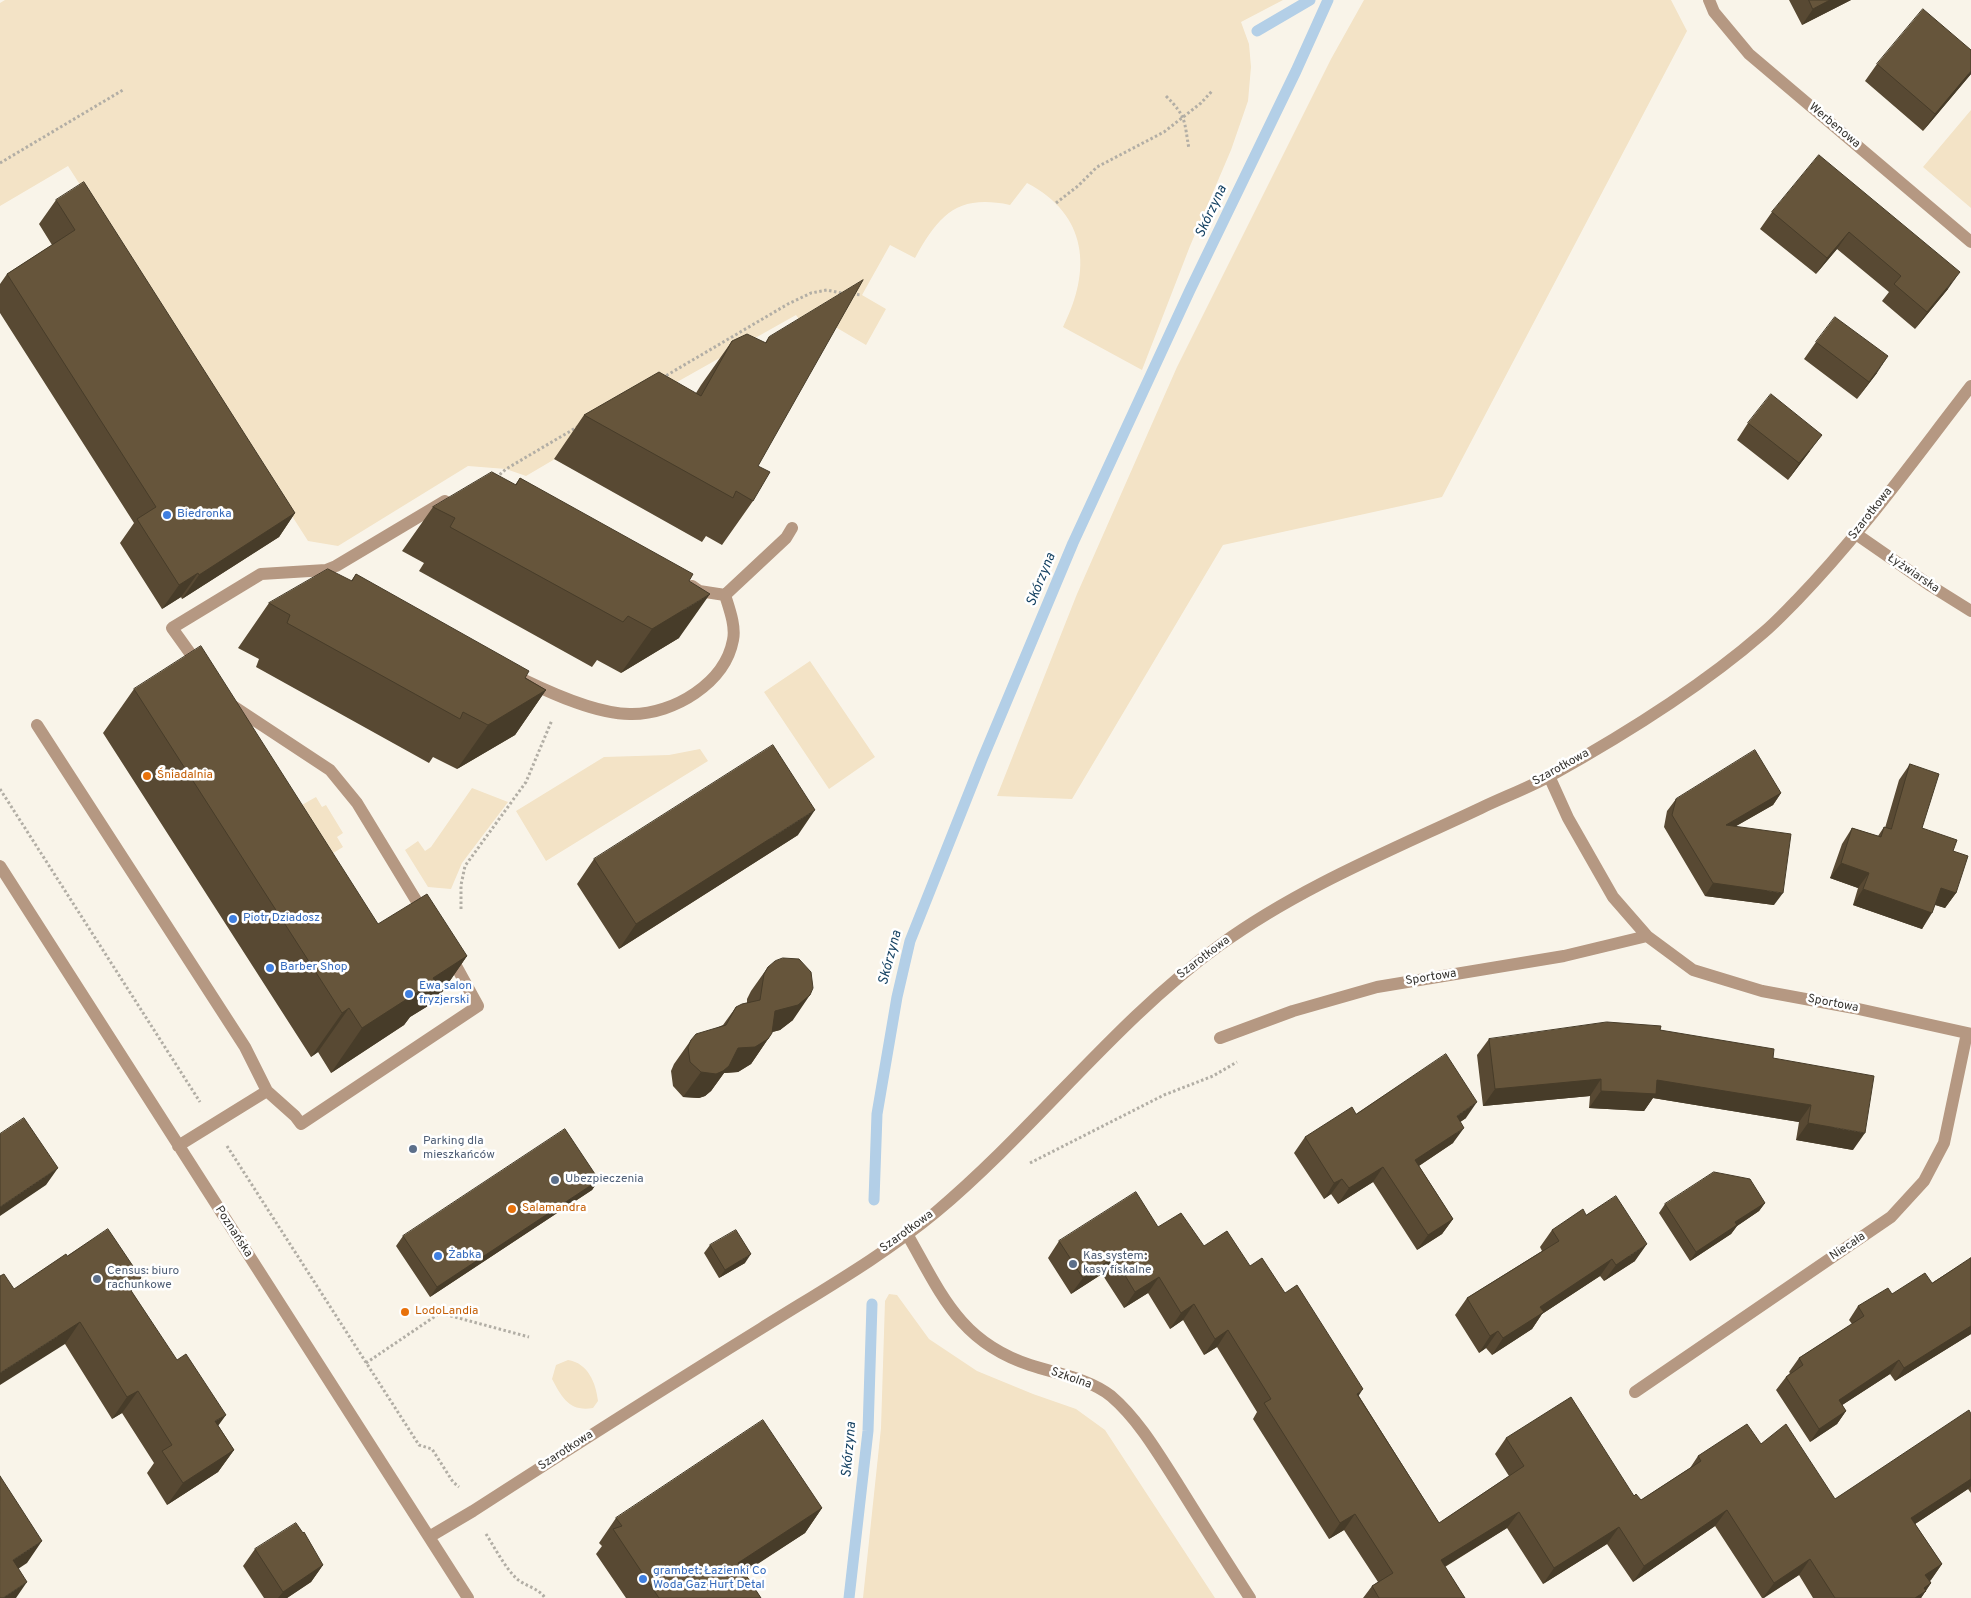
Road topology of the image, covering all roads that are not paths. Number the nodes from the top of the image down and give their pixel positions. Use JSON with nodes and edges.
{"nodes":[{"id":1,"x":1709,"y":0,"type":"edge"},
{"id":2,"x":1971,"y":242,"type":"edge"},
{"id":3,"x":1971,"y":386,"type":"edge"},
{"id":4,"x":493,"y":481,"type":"edge"},
{"id":5,"x":792,"y":528,"type":"dead end"},
{"id":6,"x":1856,"y":534,"type":"junction"},
{"id":7,"x":326,"y":570,"type":"junction"},
{"id":8,"x":343,"y":580,"type":"edge"},
{"id":9,"x":682,"y":581,"type":"edge"},
{"id":10,"x":726,"y":595,"type":"junction"},
{"id":11,"x":1971,"y":611,"type":"edge"},
{"id":12,"x":204,"y":674,"type":"edge"},
{"id":13,"x":517,"y":676,"type":"edge"},
{"id":14,"x":222,"y":699,"type":"edge"},
{"id":15,"x":37,"y":725,"type":"dead end"},
{"id":16,"x":1548,"y":776,"type":"junction"},
{"id":17,"x":0,"y":866,"type":"edge"},
{"id":18,"x":432,"y":926,"type":"edge"},
{"id":19,"x":1647,"y":936,"type":"junction"},
{"id":20,"x":443,"y":944,"type":"edge"},
{"id":21,"x":1969,"y":1033,"type":"edge"},
{"id":22,"x":1220,"y":1038,"type":"dead end"},
{"id":23,"x":267,"y":1091,"type":"junction"},
{"id":24,"x":178,"y":1146,"type":"junction"},
{"id":25,"x":907,"y":1234,"type":"junction"},
{"id":26,"x":1635,"y":1392,"type":"dead end"},
{"id":27,"x":429,"y":1537,"type":"junction"},
{"id":28,"x":468,"y":1598,"type":"edge"},
{"id":29,"x":1250,"y":1598,"type":"edge"}],
"edges":[{"from":1,"to":2,"type":"street","name":"Werbenowa"},
{"from":3,"to":6,"type":"street","name":"Szarotkowa"},
{"from":4,"to":7,"type":"street"},
{"from":5,"to":10,"type":"street"},
{"from":6,"to":11,"type":"street","name":"Łyżwiarska"},
{"from":6,"to":16,"type":"street","name":"Szarotkowa"},
{"from":7,"to":8,"type":"street"},
{"from":7,"to":12,"type":"street"},
{"from":9,"to":10,"type":"street"},
{"from":10,"to":13,"type":"street"},
{"from":14,"to":18,"type":"street"},
{"from":15,"to":23,"type":"street"},
{"from":16,"to":19,"type":"street","name":"Sportowa"},
{"from":16,"to":25,"type":"street","name":"Szarotkowa"},
{"from":17,"to":24,"type":"street","name":"Poznańska"},
{"from":19,"to":21,"type":"street","name":"Sportowa"},
{"from":19,"to":22,"type":"street","name":"Sportowa"},
{"from":20,"to":23,"type":"street"},
{"from":21,"to":26,"type":"street","name":"Niecała"},
{"from":23,"to":24,"type":"street"},
{"from":24,"to":27,"type":"street","name":"Poznańska"},
{"from":25,"to":27,"type":"street","name":"Szarotkowa"},
{"from":25,"to":29,"type":"street","name":"Szkolna"},
{"from":27,"to":28,"type":"street","name":"Poznańska"}]}
